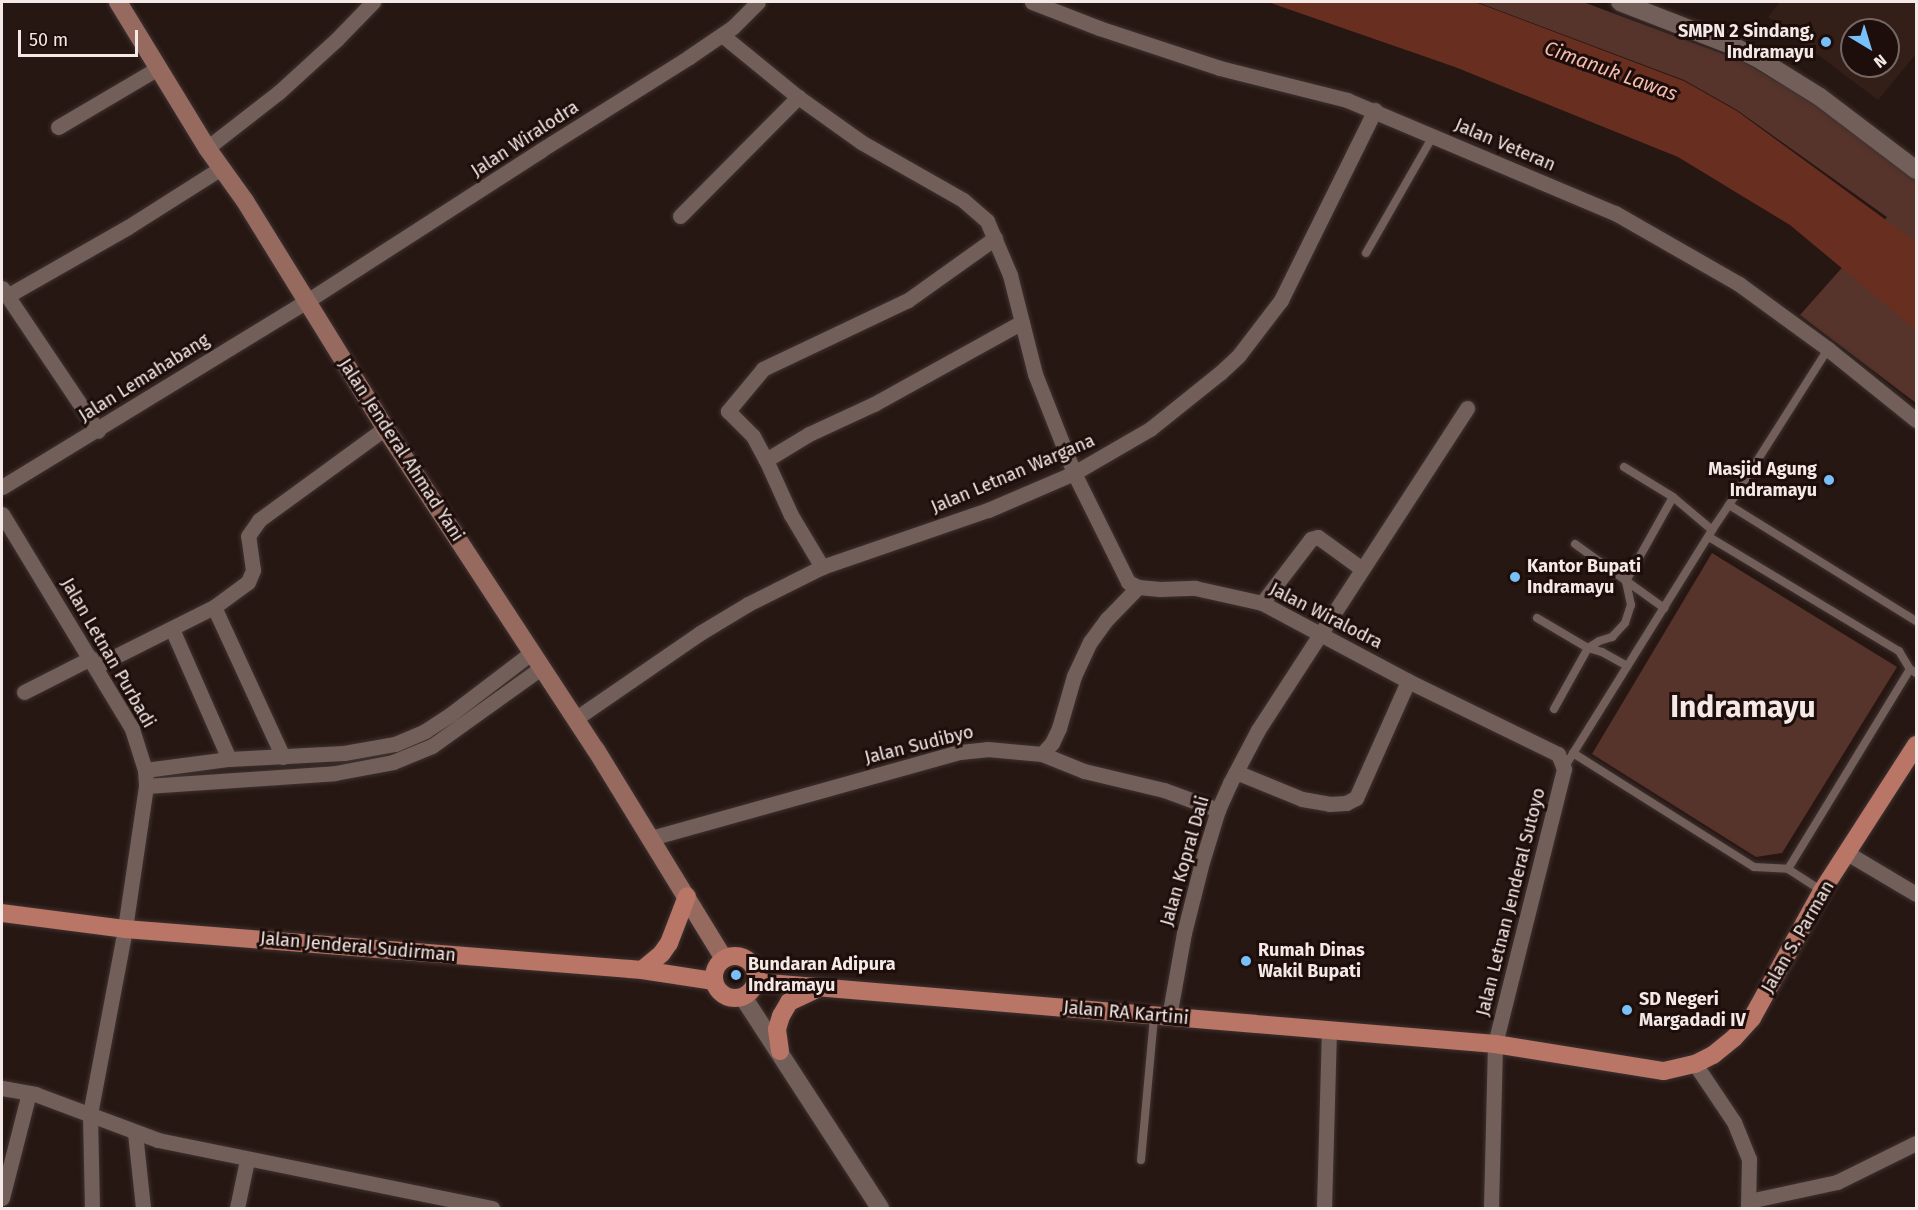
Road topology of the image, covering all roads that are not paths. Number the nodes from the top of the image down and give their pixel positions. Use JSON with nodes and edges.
{"nodes":[{"id":1,"x":118,"y":2,"type":"edge"},
{"id":2,"x":373,"y":2,"type":"edge"},
{"id":3,"x":758,"y":2,"type":"edge"},
{"id":4,"x":1032,"y":2,"type":"edge"},
{"id":5,"x":1620,"y":2,"type":"edge"},
{"id":6,"x":722,"y":35,"type":"junction"},
{"id":7,"x":158,"y":68,"type":"junction"},
{"id":8,"x":798,"y":97,"type":"junction"},
{"id":9,"x":1375,"y":110,"type":"junction"},
{"id":10,"x":58,"y":127,"type":"dead end"},
{"id":11,"x":1433,"y":136,"type":"junction"},
{"id":12,"x":207,"y":148,"type":"junction"},
{"id":13,"x":221,"y":168,"type":"junction"},
{"id":14,"x":1917,"y":170,"type":"edge"},
{"id":15,"x":680,"y":216,"type":"dead end"},
{"id":16,"x":995,"y":238,"type":"junction"},
{"id":17,"x":1366,"y":253,"type":"dead end"},
{"id":18,"x":4,"y":292,"type":"edge"},
{"id":19,"x":307,"y":302,"type":"junction"},
{"id":20,"x":1022,"y":322,"type":"junction"},
{"id":21,"x":1828,"y":349,"type":"junction"},
{"id":22,"x":1467,"y":408,"type":"dead end"},
{"id":23,"x":1917,"y":420,"type":"edge"},
{"id":24,"x":385,"y":428,"type":"junction"},
{"id":25,"x":98,"y":430,"type":"junction"},
{"id":26,"x":766,"y":460,"type":"junction"},
{"id":27,"x":1624,"y":467,"type":"dead end"},
{"id":28,"x":1074,"y":473,"type":"junction"},
{"id":29,"x":2,"y":487,"type":"edge"},
{"id":30,"x":1673,"y":497,"type":"junction"},
{"id":31,"x":1729,"y":505,"type":"junction"},
{"id":32,"x":2,"y":514,"type":"edge"},
{"id":33,"x":1711,"y":534,"type":"junction"},
{"id":34,"x":1575,"y":544,"type":"dead end"},
{"id":35,"x":822,"y":567,"type":"junction"},
{"id":36,"x":1362,"y":569,"type":"junction"},
{"id":37,"x":1626,"y":581,"type":"junction"},
{"id":38,"x":1138,"y":587,"type":"junction"},
{"id":39,"x":1262,"y":603,"type":"junction"},
{"id":40,"x":214,"y":607,"type":"junction"},
{"id":41,"x":1664,"y":608,"type":"junction"},
{"id":42,"x":1537,"y":618,"type":"dead end"},
{"id":43,"x":1917,"y":621,"type":"edge"},
{"id":44,"x":172,"y":629,"type":"junction"},
{"id":45,"x":1321,"y":634,"type":"junction"},
{"id":46,"x":1588,"y":648,"type":"junction"},
{"id":47,"x":536,"y":660,"type":"junction"},
{"id":48,"x":94,"y":662,"type":"junction"},
{"id":49,"x":1627,"y":666,"type":"junction"},
{"id":50,"x":1913,"y":671,"type":"edge"},
{"id":51,"x":1408,"y":681,"type":"junction"},
{"id":52,"x":24,"y":692,"type":"dead end"},
{"id":53,"x":1554,"y":710,"type":"dead end"},
{"id":54,"x":575,"y":719,"type":"junction"},
{"id":55,"x":1917,"y":744,"type":"edge"},
{"id":56,"x":1573,"y":753,"type":"junction"},
{"id":57,"x":1042,"y":754,"type":"junction"},
{"id":58,"x":283,"y":757,"type":"junction"},
{"id":59,"x":229,"y":759,"type":"junction"},
{"id":60,"x":1564,"y":769,"type":"junction"},
{"id":61,"x":145,"y":770,"type":"junction"},
{"id":62,"x":1236,"y":772,"type":"junction"},
{"id":63,"x":146,"y":786,"type":"junction"},
{"id":64,"x":1218,"y":810,"type":"junction"},
{"id":65,"x":651,"y":838,"type":"junction"},
{"id":66,"x":1847,"y":853,"type":"junction"},
{"id":67,"x":1788,"y":869,"type":"junction"},
{"id":68,"x":1822,"y":891,"type":"junction"},
{"id":69,"x":1917,"y":894,"type":"edge"},
{"id":70,"x":687,"y":896,"type":"junction"},
{"id":71,"x":2,"y":913,"type":"edge"},
{"id":72,"x":125,"y":928,"type":"junction"},
{"id":73,"x":724,"y":959,"type":"junction"},
{"id":74,"x":642,"y":970,"type":"junction"},
{"id":75,"x":714,"y":981,"type":"junction"},
{"id":76,"x":756,"y":982,"type":"junction"},
{"id":77,"x":822,"y":987,"type":"junction"},
{"id":78,"x":743,"y":997,"type":"junction"},
{"id":79,"x":1162,"y":1016,"type":"junction"},
{"id":80,"x":1329,"y":1030,"type":"junction"},
{"id":81,"x":1495,"y":1044,"type":"junction"},
{"id":82,"x":780,"y":1051,"type":"junction"},
{"id":83,"x":1695,"y":1064,"type":"junction"},
{"id":84,"x":2,"y":1088,"type":"edge"},
{"id":85,"x":29,"y":1092,"type":"junction"},
{"id":86,"x":94,"y":1116,"type":"junction"},
{"id":87,"x":135,"y":1133,"type":"junction"},
{"id":88,"x":1917,"y":1143,"type":"edge"},
{"id":89,"x":247,"y":1160,"type":"junction"},
{"id":90,"x":1141,"y":1160,"type":"dead end"},
{"id":91,"x":2,"y":1197,"type":"edge"},
{"id":92,"x":1748,"y":1205,"type":"edge"},
{"id":93,"x":93,"y":1209,"type":"edge"},
{"id":94,"x":143,"y":1209,"type":"edge"},
{"id":95,"x":237,"y":1209,"type":"edge"},
{"id":96,"x":492,"y":1209,"type":"edge"},
{"id":97,"x":880,"y":1209,"type":"edge"},
{"id":98,"x":1324,"y":1209,"type":"edge"},
{"id":99,"x":1491,"y":1209,"type":"edge"}],
"edges":[{"from":1,"to":7,"type":"main road","name":"Jalan Jenderal Ahmad Yani"},
{"from":2,"to":12,"type":"street"},
{"from":3,"to":6,"type":"street","name":"Jalan Wiralodra"},
{"from":4,"to":9,"type":"street","name":"Jalan Veteran"},
{"from":5,"to":14,"type":"street"},
{"from":6,"to":8,"type":"street"},
{"from":6,"to":19,"type":"street","name":"Jalan Wiralodra"},
{"from":7,"to":10,"type":"street"},
{"from":7,"to":12,"type":"main road","name":"Jalan Jenderal Ahmad Yani"},
{"from":8,"to":15,"type":"street"},
{"from":8,"to":16,"type":"street"},
{"from":9,"to":11,"type":"street","name":"Jalan Veteran"},
{"from":9,"to":28,"type":"street","name":"Jalan Letnan Wargana"},
{"from":11,"to":17,"type":"lane"},
{"from":11,"to":21,"type":"street","name":"Jalan Veteran"},
{"from":12,"to":13,"type":"main road","name":"Jalan Jenderal Ahmad Yani"},
{"from":13,"to":18,"type":"street"},
{"from":13,"to":19,"type":"main road","name":"Jalan Jenderal Ahmad Yani"},
{"from":16,"to":20,"type":"street"},
{"from":16,"to":26,"type":"street"},
{"from":18,"to":25,"type":"street"},
{"from":19,"to":24,"type":"main road","name":"Jalan Jenderal Ahmad Yani"},
{"from":19,"to":25,"type":"street","name":"Jalan Lemahabang"},
{"from":20,"to":26,"type":"street"},
{"from":20,"to":28,"type":"street"},
{"from":21,"to":23,"type":"street","name":"Jalan Veteran"},
{"from":21,"to":31,"type":"lane"},
{"from":22,"to":36,"type":"street","name":"Jalan Kopral Dali"},
{"from":24,"to":40,"type":"street"},
{"from":24,"to":47,"type":"main road","name":"Jalan Jenderal Ahmad Yani"},
{"from":25,"to":29,"type":"street","name":"Jalan Lemahabang"},
{"from":26,"to":35,"type":"street"},
{"from":27,"to":30,"type":"lane"},
{"from":28,"to":35,"type":"street","name":"Jalan Letnan Wargana"},
{"from":28,"to":38,"type":"street"},
{"from":30,"to":33,"type":"lane"},
{"from":30,"to":37,"type":"lane"},
{"from":31,"to":33,"type":"lane"},
{"from":31,"to":43,"type":"lane"},
{"from":32,"to":48,"type":"street","name":"Jalan Letnan Purbadi"},
{"from":33,"to":41,"type":"lane"},
{"from":33,"to":50,"type":"lane"},
{"from":34,"to":37,"type":"lane"},
{"from":35,"to":54,"type":"street","name":"Jalan Letnan Wargana"},
{"from":36,"to":39,"type":"street"},
{"from":36,"to":45,"type":"street","name":"Jalan Kopral Dali"},
{"from":37,"to":41,"type":"lane"},
{"from":37,"to":46,"type":"lane"},
{"from":38,"to":39,"type":"street","name":"Jalan Wiralodra"},
{"from":38,"to":57,"type":"street"},
{"from":39,"to":45,"type":"street","name":"Jalan Wiralodra"},
{"from":40,"to":44,"type":"street"},
{"from":40,"to":58,"type":"street"},
{"from":41,"to":49,"type":"lane"},
{"from":42,"to":46,"type":"lane"},
{"from":44,"to":48,"type":"street"},
{"from":44,"to":59,"type":"street"},
{"from":45,"to":51,"type":"street","name":"Jalan Wiralodra"},
{"from":45,"to":62,"type":"street","name":"Jalan Kopral Dali"},
{"from":46,"to":49,"type":"lane"},
{"from":46,"to":53,"type":"lane"},
{"from":47,"to":54,"type":"main road","name":"Jalan Jenderal Ahmad Yani"},
{"from":47,"to":58,"type":"street"},
{"from":47,"to":63,"type":"street"},
{"from":48,"to":52,"type":"street"},
{"from":48,"to":61,"type":"street","name":"Jalan Letnan Purbadi"},
{"from":49,"to":56,"type":"lane"},
{"from":50,"to":67,"type":"lane"},
{"from":51,"to":60,"type":"street","name":"Jalan Wiralodra"},
{"from":51,"to":62,"type":"street"},
{"from":54,"to":65,"type":"main road","name":"Jalan Jenderal Ahmad Yani"},
{"from":55,"to":66,"type":"main road","name":"Jalan S. Parman"},
{"from":56,"to":60,"type":"lane"},
{"from":56,"to":67,"type":"lane"},
{"from":57,"to":64,"type":"street","name":"Jalan Sudibyo"},
{"from":57,"to":65,"type":"street","name":"Jalan Sudibyo"},
{"from":58,"to":59,"type":"street"},
{"from":59,"to":61,"type":"street"},
{"from":60,"to":81,"type":"street","name":"Jalan Letnan Jenderal Sutoyo"},
{"from":61,"to":63,"type":"street","name":"Jalan Letnan Purbadi"},
{"from":62,"to":64,"type":"street","name":"Jalan Kopral Dali"},
{"from":63,"to":72,"type":"street","name":"Jalan Letnan Purbadi"},
{"from":64,"to":79,"type":"street","name":"Jalan Kopral Dali"},
{"from":65,"to":70,"type":"main road","name":"Jalan Jenderal Ahmad Yani"},
{"from":66,"to":68,"type":"main road","name":"Jalan S. Parman"},
{"from":66,"to":69,"type":"street"},
{"from":67,"to":68,"type":"lane"},
{"from":68,"to":83,"type":"main road","name":"Jalan S. Parman"},
{"from":70,"to":73,"type":"main road","name":"Jalan Jenderal Ahmad Yani"},
{"from":70,"to":74,"type":"main road"},
{"from":71,"to":72,"type":"main road","name":"Jalan Jenderal Sudirman"},
{"from":72,"to":74,"type":"main road","name":"Jalan Jenderal Sudirman"},
{"from":72,"to":86,"type":"street","name":"Jalan Letnan Purbadi"},
{"from":73,"to":75,"type":"main road"},
{"from":73,"to":76,"type":"main road"},
{"from":74,"to":75,"type":"main road","name":"Jalan Jenderal Sudirman"},
{"from":75,"to":78,"type":"main road"},
{"from":76,"to":77,"type":"main road","name":"Jalan RA Kartini"},
{"from":76,"to":78,"type":"main road"},
{"from":77,"to":79,"type":"main road","name":"Jalan RA Kartini"},
{"from":77,"to":82,"type":"main road"},
{"from":78,"to":82,"type":"street"},
{"from":79,"to":80,"type":"main road","name":"Jalan RA Kartini"},
{"from":79,"to":90,"type":"lane"},
{"from":80,"to":81,"type":"main road","name":"Jalan RA Kartini"},
{"from":80,"to":98,"type":"street"},
{"from":81,"to":83,"type":"main road","name":"Jalan S. Parman"},
{"from":81,"to":99,"type":"street","name":"Jalan Letnan Jenderal Sutoyo"},
{"from":82,"to":97,"type":"street"},
{"from":83,"to":92,"type":"street"},
{"from":84,"to":85,"type":"street"},
{"from":85,"to":86,"type":"street"},
{"from":85,"to":91,"type":"street"},
{"from":86,"to":87,"type":"street"},
{"from":86,"to":93,"type":"street","name":"Jalan Letnan Purbadi"},
{"from":87,"to":89,"type":"street"},
{"from":87,"to":94,"type":"street"},
{"from":88,"to":92,"type":"street"},
{"from":89,"to":95,"type":"street"},
{"from":89,"to":96,"type":"street"}]}
